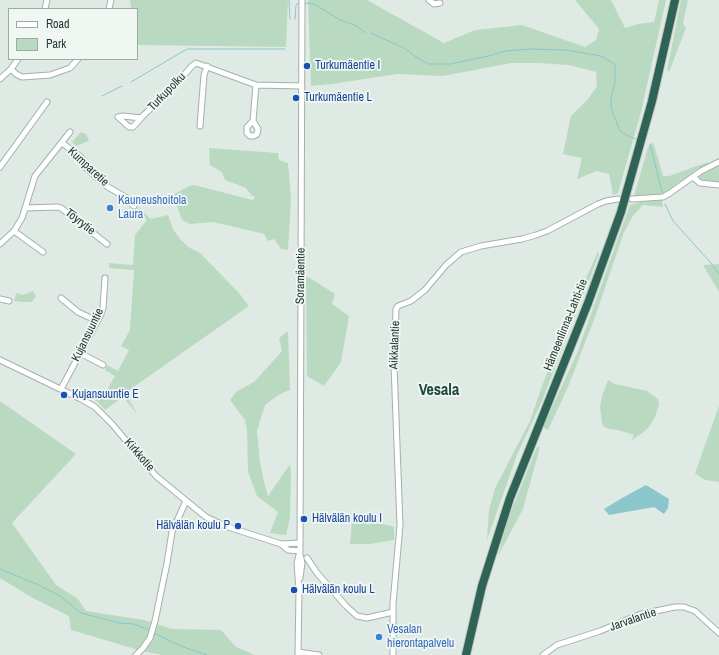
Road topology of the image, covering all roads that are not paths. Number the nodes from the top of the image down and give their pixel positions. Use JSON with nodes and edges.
{"nodes":[{"id":1,"x":302,"y":0,"type":"edge"},
{"id":2,"x":429,"y":0,"type":"edge"},
{"id":3,"x":675,"y":0,"type":"edge"},
{"id":4,"x":440,"y":3,"type":"dead end"},
{"id":5,"x":17,"y":60,"type":"edge"},
{"id":6,"x":77,"y":60,"type":"edge"},
{"id":7,"x":206,"y":66,"type":"junction"},
{"id":8,"x":11,"y":69,"type":"junction"},
{"id":9,"x":0,"y":79,"type":"edge"},
{"id":10,"x":256,"y":85,"type":"junction"},
{"id":11,"x":302,"y":86,"type":"junction"},
{"id":12,"x":47,"y":102,"type":"dead end"},
{"id":13,"x":141,"y":118,"type":"dead end"},
{"id":14,"x":253,"y":121,"type":"dead end"},
{"id":15,"x":200,"y":126,"type":"dead end"},
{"id":16,"x":70,"y":132,"type":"dead end"},
{"id":17,"x":62,"y":143,"type":"junction"},
{"id":18,"x":719,"y":162,"type":"edge"},
{"id":19,"x":0,"y":167,"type":"edge"},
{"id":20,"x":693,"y":177,"type":"junction"},
{"id":21,"x":719,"y":185,"type":"edge"},
{"id":22,"x":618,"y":199,"type":"dead end"},
{"id":23,"x":632,"y":199,"type":"dead end"},
{"id":24,"x":134,"y":206,"type":"dead end"},
{"id":25,"x":26,"y":208,"type":"junction"},
{"id":26,"x":14,"y":231,"type":"junction"},
{"id":27,"x":0,"y":244,"type":"edge"},
{"id":28,"x":107,"y":244,"type":"dead end"},
{"id":29,"x":43,"y":252,"type":"dead end"},
{"id":30,"x":105,"y":278,"type":"dead end"},
{"id":31,"x":61,"y":298,"type":"dead end"},
{"id":32,"x":0,"y":299,"type":"edge"},
{"id":33,"x":9,"y":301,"type":"dead end"},
{"id":34,"x":97,"y":322,"type":"junction"},
{"id":35,"x":80,"y":353,"type":"junction"},
{"id":36,"x":0,"y":360,"type":"edge"},
{"id":37,"x":103,"y":365,"type":"dead end"},
{"id":38,"x":61,"y":389,"type":"junction"},
{"id":39,"x":186,"y":501,"type":"junction"},
{"id":40,"x":300,"y":543,"type":"junction"},
{"id":41,"x":281,"y":544,"type":"junction"},
{"id":42,"x":300,"y":551,"type":"junction"},
{"id":43,"x":307,"y":558,"type":"dead end"},
{"id":44,"x":393,"y":612,"type":"junction"},
{"id":45,"x":719,"y":633,"type":"edge"},
{"id":46,"x":298,"y":654,"type":"edge"},
{"id":47,"x":136,"y":655,"type":"edge"},
{"id":48,"x":319,"y":655,"type":"edge"},
{"id":49,"x":393,"y":655,"type":"edge"},
{"id":50,"x":466,"y":655,"type":"edge"},
{"id":51,"x":543,"y":655,"type":"edge"}],
"edges":[{"from":1,"to":11,"type":"street","name":"Soramäentie"},
{"from":2,"to":4,"type":"street"},
{"from":3,"to":50,"type":"highway","name":"Hämeenlinna-Lahti-tie"},
{"from":5,"to":8,"type":"street"},
{"from":6,"to":8,"type":"street"},
{"from":7,"to":10,"type":"street"},
{"from":7,"to":13,"type":"street","name":"Turkupolku"},
{"from":7,"to":15,"type":"street"},
{"from":8,"to":9,"type":"street"},
{"from":10,"to":11,"type":"street"},
{"from":10,"to":14,"type":"street"},
{"from":11,"to":40,"type":"street","name":"Soramäentie"},
{"from":12,"to":19,"type":"street"},
{"from":16,"to":17,"type":"street"},
{"from":17,"to":24,"type":"street","name":"Kumparetie"},
{"from":17,"to":25,"type":"street"},
{"from":18,"to":20,"type":"street"},
{"from":20,"to":21,"type":"street"},
{"from":20,"to":23,"type":"street"},
{"from":22,"to":44,"type":"street","name":"Aikkalantie"},
{"from":25,"to":26,"type":"street"},
{"from":25,"to":28,"type":"street","name":"Töyrytie"},
{"from":26,"to":27,"type":"street"},
{"from":26,"to":29,"type":"street"},
{"from":30,"to":34,"type":"street","name":"Kujansuuntie"},
{"from":31,"to":34,"type":"street"},
{"from":32,"to":33,"type":"street"},
{"from":34,"to":35,"type":"street","name":"Kujansuuntie"},
{"from":35,"to":37,"type":"street"},
{"from":35,"to":38,"type":"street","name":"Kujansuuntie"},
{"from":36,"to":38,"type":"street","name":"Kirkkotie"},
{"from":38,"to":39,"type":"street","name":"Kirkkotie"},
{"from":39,"to":41,"type":"street","name":"Kirkkotie"},
{"from":39,"to":47,"type":"street"},
{"from":40,"to":41,"type":"street","name":"Kirkkotie"},
{"from":40,"to":42,"type":"street","name":"Soramäentie"},
{"from":41,"to":42,"type":"street","name":"Kirkkotie"},
{"from":42,"to":46,"type":"street","name":"Soramäentie"},
{"from":43,"to":44,"type":"street"},
{"from":44,"to":49,"type":"street","name":"Aikkalantie"},
{"from":45,"to":51,"type":"street","name":"Jarvalantie"},
{"from":46,"to":48,"type":"street"}]}
